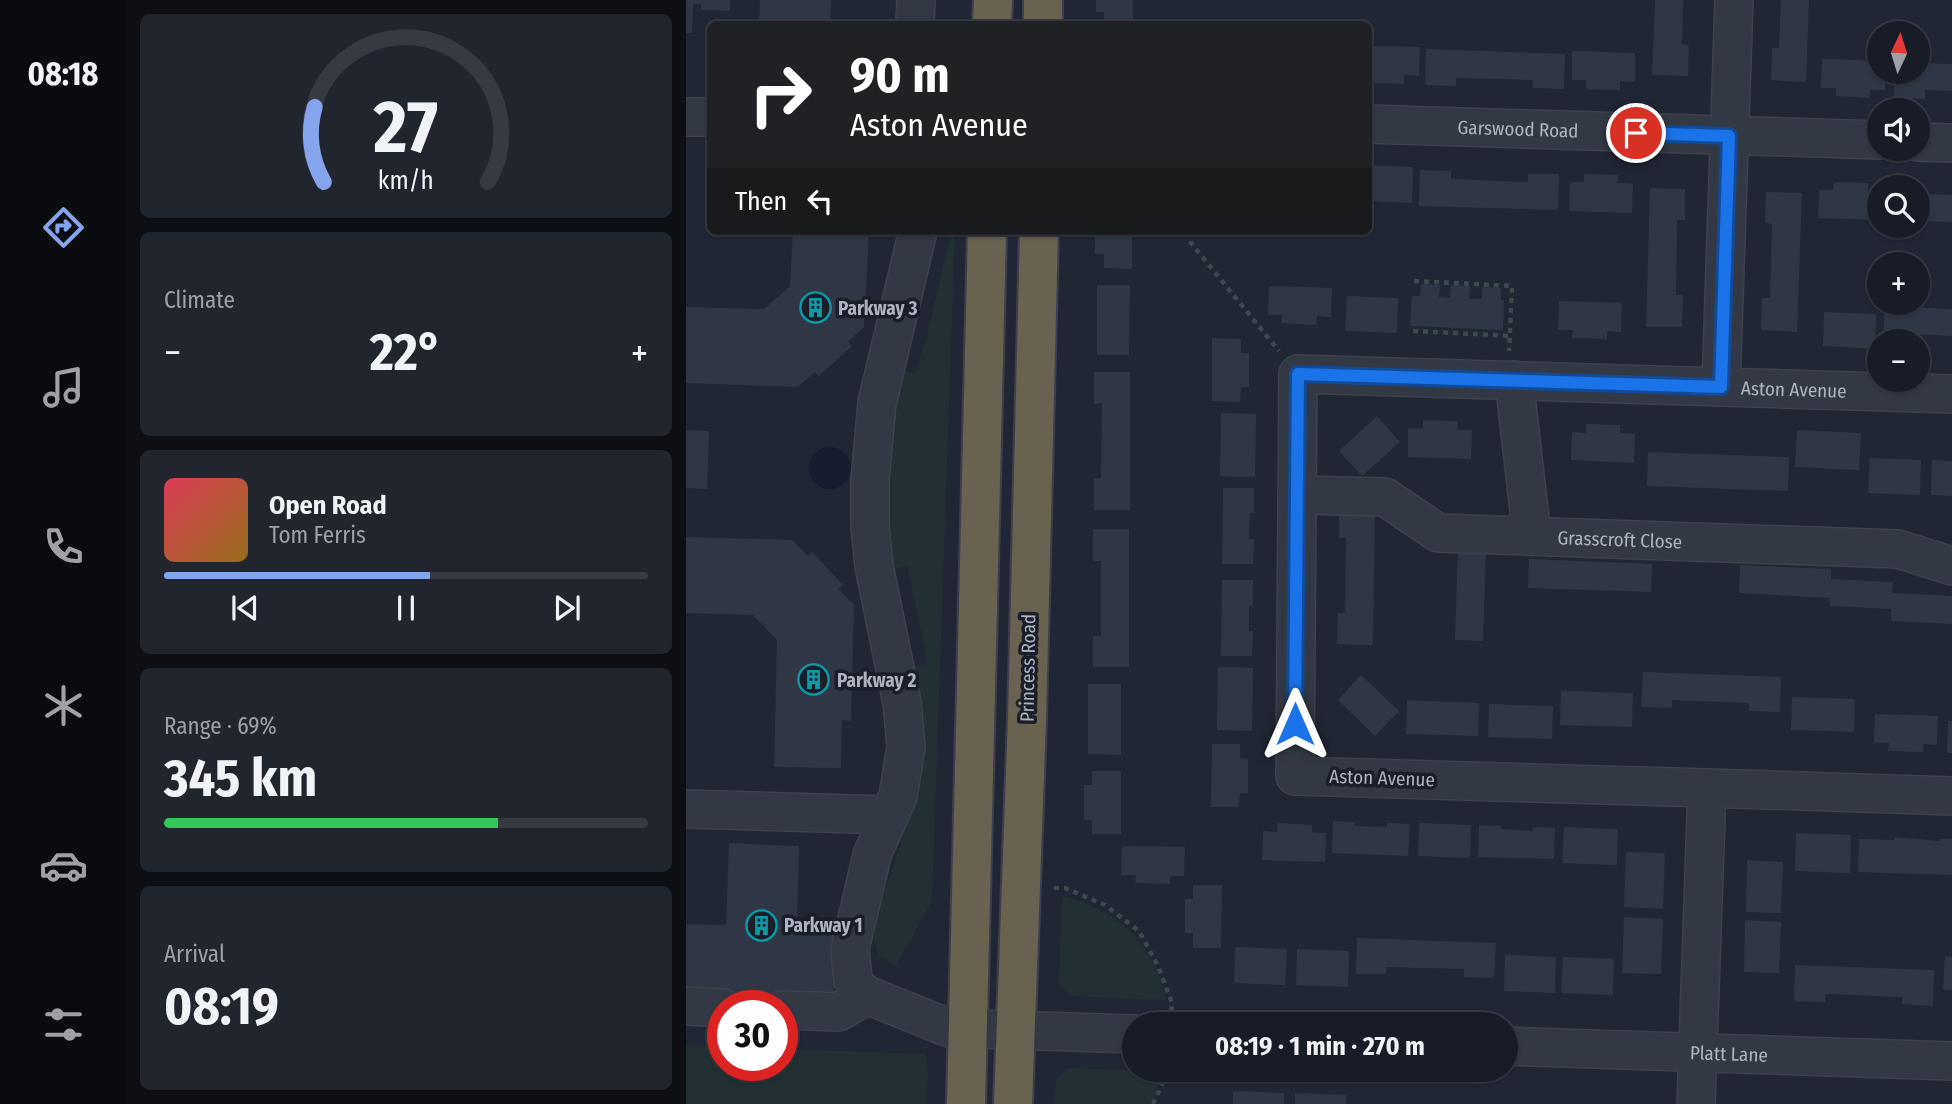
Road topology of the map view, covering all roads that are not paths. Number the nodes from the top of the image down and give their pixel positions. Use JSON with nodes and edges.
{"nodes":[{"id":1,"x":916,"y":0,"type":"edge"},
{"id":2,"x":993,"y":0,"type":"edge"},
{"id":3,"x":1043,"y":0,"type":"edge"},
{"id":4,"x":1734,"y":0,"type":"edge"},
{"id":5,"x":915,"y":21,"type":"edge"},
{"id":6,"x":992,"y":21,"type":"edge"},
{"id":7,"x":1043,"y":21,"type":"edge"},
{"id":8,"x":686,"y":117,"type":"edge"},
{"id":9,"x":707,"y":117,"type":"edge"},
{"id":10,"x":1372,"y":124,"type":"edge"},
{"id":11,"x":1729,"y":136,"type":"junction"},
{"id":12,"x":1867,"y":140,"type":"edge"},
{"id":13,"x":1930,"y":142,"type":"edge"},
{"id":14,"x":1952,"y":143,"type":"edge"},
{"id":15,"x":917,"y":235,"type":"edge"},
{"id":16,"x":987,"y":235,"type":"edge"},
{"id":17,"x":1039,"y":235,"type":"edge"},
{"id":18,"x":1511,"y":380,"type":"junction"},
{"id":19,"x":1721,"y":387,"type":"junction"},
{"id":20,"x":1952,"y":394,"type":"edge"},
{"id":21,"x":1297,"y":495,"type":"junction"},
{"id":22,"x":1532,"y":536,"type":"junction"},
{"id":23,"x":1952,"y":565,"type":"edge"},
{"id":24,"x":1707,"y":788,"type":"junction"},
{"id":25,"x":1952,"y":796,"type":"edge"},
{"id":26,"x":686,"y":809,"type":"edge"},
{"id":27,"x":889,"y":815,"type":"junction"},
{"id":28,"x":867,"y":995,"type":"junction"},
{"id":29,"x":686,"y":1006,"type":"edge"},
{"id":30,"x":707,"y":1007,"type":"edge"},
{"id":31,"x":798,"y":1011,"type":"edge"},
{"id":32,"x":969,"y":1029,"type":"junction"},
{"id":33,"x":1016,"y":1030,"type":"junction"},
{"id":34,"x":1122,"y":1034,"type":"edge"},
{"id":35,"x":1518,"y":1046,"type":"edge"},
{"id":36,"x":1698,"y":1053,"type":"junction"},
{"id":37,"x":1952,"y":1061,"type":"edge"},
{"id":38,"x":966,"y":1104,"type":"edge"},
{"id":39,"x":1013,"y":1104,"type":"edge"},
{"id":40,"x":1696,"y":1104,"type":"edge"}],
"edges":[{"from":1,"to":5,"type":"street"},
{"from":2,"to":6,"type":"highway"},
{"from":3,"to":7,"type":"highway"},
{"from":4,"to":11,"type":"street","name":"Aston Avenue"},
{"from":8,"to":9,"type":"street"},
{"from":10,"to":11,"type":"street","name":"Garswood Road"},
{"from":11,"to":12,"type":"street","name":"Garswood Road"},
{"from":11,"to":19,"type":"street","name":"Aston Avenue"},
{"from":13,"to":14,"type":"street"},
{"from":15,"to":27,"type":"street"},
{"from":16,"to":32,"type":"highway"},
{"from":17,"to":33,"type":"highway","name":"Princess Road"},
{"from":18,"to":19,"type":"street","name":"Aston Avenue"},
{"from":18,"to":21,"type":"street","name":"Aston Avenue"},
{"from":18,"to":22,"type":"street"},
{"from":19,"to":20,"type":"street","name":"Aston Avenue"},
{"from":21,"to":22,"type":"street","name":"Grasscroft Close"},
{"from":21,"to":24,"type":"street","name":"Aston Avenue"},
{"from":22,"to":23,"type":"street","name":"Grasscroft Close"},
{"from":24,"to":25,"type":"street","name":"Aston Avenue"},
{"from":24,"to":36,"type":"street"},
{"from":26,"to":27,"type":"street"},
{"from":27,"to":28,"type":"street"},
{"from":28,"to":31,"type":"street"},
{"from":28,"to":32,"type":"street"},
{"from":29,"to":30,"type":"street"},
{"from":32,"to":33,"type":"street"},
{"from":32,"to":38,"type":"highway"},
{"from":33,"to":34,"type":"street"},
{"from":33,"to":39,"type":"highway","name":"Princess Road"},
{"from":35,"to":36,"type":"street","name":"Platt Lane"},
{"from":36,"to":37,"type":"street","name":"Platt Lane"},
{"from":36,"to":40,"type":"street"}]}
